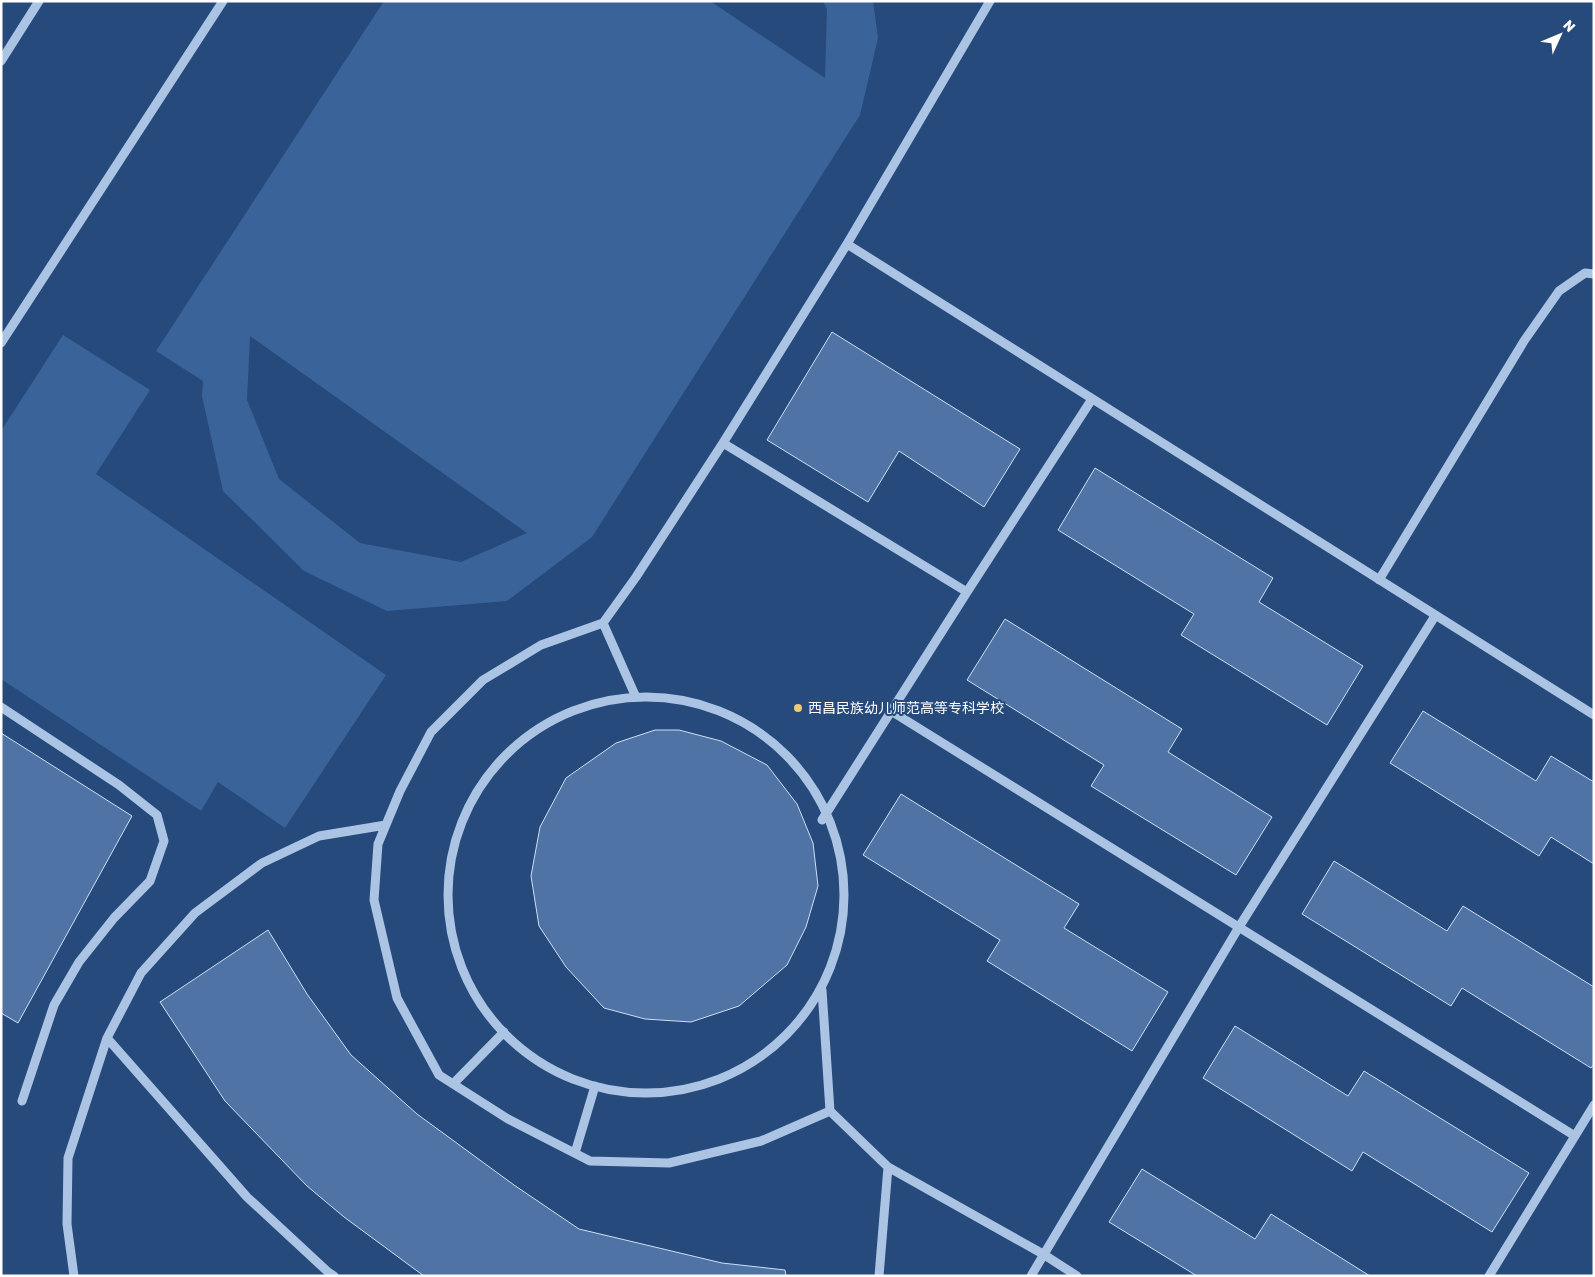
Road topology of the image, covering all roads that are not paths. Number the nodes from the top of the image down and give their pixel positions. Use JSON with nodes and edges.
{"nodes":[{"id":1,"x":39,"y":1,"type":"edge"},
{"id":2,"x":223,"y":1,"type":"edge"},
{"id":3,"x":990,"y":1,"type":"edge"},
{"id":4,"x":1,"y":61,"type":"edge"},
{"id":5,"x":847,"y":244,"type":"junction"},
{"id":6,"x":1594,"y":274,"type":"edge"},
{"id":7,"x":1,"y":343,"type":"edge"},
{"id":8,"x":1092,"y":399,"type":"junction"},
{"id":9,"x":723,"y":443,"type":"junction"},
{"id":10,"x":1379,"y":580,"type":"junction"},
{"id":11,"x":967,"y":592,"type":"junction"},
{"id":12,"x":1435,"y":616,"type":"junction"},
{"id":13,"x":604,"y":623,"type":"junction"},
{"id":14,"x":635,"y":695,"type":"junction"},
{"id":15,"x":1,"y":707,"type":"edge"},
{"id":16,"x":891,"y":711,"type":"junction"},
{"id":17,"x":1594,"y":716,"type":"edge"},
{"id":18,"x":822,"y":820,"type":"junction"},
{"id":19,"x":386,"y":825,"type":"junction"},
{"id":20,"x":1239,"y":927,"type":"junction"},
{"id":21,"x":822,"y":990,"type":"junction"},
{"id":22,"x":504,"y":1032,"type":"junction"},
{"id":23,"x":107,"y":1038,"type":"junction"},
{"id":24,"x":453,"y":1084,"type":"junction"},
{"id":25,"x":595,"y":1086,"type":"junction"},
{"id":26,"x":22,"y":1101,"type":"dead end"},
{"id":27,"x":1594,"y":1105,"type":"edge"},
{"id":28,"x":830,"y":1110,"type":"junction"},
{"id":29,"x":1575,"y":1136,"type":"junction"},
{"id":30,"x":575,"y":1153,"type":"junction"},
{"id":31,"x":888,"y":1167,"type":"junction"},
{"id":32,"x":1044,"y":1254,"type":"junction"},
{"id":33,"x":74,"y":1276,"type":"edge"},
{"id":34,"x":334,"y":1276,"type":"edge"},
{"id":35,"x":879,"y":1276,"type":"edge"},
{"id":36,"x":1030,"y":1276,"type":"edge"},
{"id":37,"x":1077,"y":1276,"type":"edge"},
{"id":38,"x":1489,"y":1276,"type":"edge"}],
"edges":[{"from":1,"to":4,"type":"street"},
{"from":2,"to":7,"type":"street"},
{"from":3,"to":5,"type":"street"},
{"from":5,"to":8,"type":"street"},
{"from":5,"to":9,"type":"street"},
{"from":6,"to":10,"type":"street"},
{"from":8,"to":10,"type":"street"},
{"from":8,"to":11,"type":"street"},
{"from":9,"to":11,"type":"street"},
{"from":9,"to":13,"type":"street"},
{"from":10,"to":12,"type":"street"},
{"from":11,"to":16,"type":"street"},
{"from":12,"to":17,"type":"street"},
{"from":12,"to":20,"type":"street"},
{"from":13,"to":14,"type":"street"},
{"from":13,"to":19,"type":"street"},
{"from":14,"to":18,"type":"street"},
{"from":14,"to":22,"type":"street"},
{"from":15,"to":26,"type":"street"},
{"from":16,"to":18,"type":"street"},
{"from":16,"to":20,"type":"street"},
{"from":18,"to":21,"type":"street"},
{"from":19,"to":23,"type":"street"},
{"from":19,"to":24,"type":"street"},
{"from":20,"to":29,"type":"street"},
{"from":20,"to":32,"type":"street"},
{"from":21,"to":25,"type":"street"},
{"from":21,"to":28,"type":"street"},
{"from":22,"to":24,"type":"street"},
{"from":22,"to":25,"type":"street"},
{"from":23,"to":33,"type":"street"},
{"from":23,"to":34,"type":"street"},
{"from":24,"to":30,"type":"street"},
{"from":25,"to":30,"type":"street"},
{"from":27,"to":29,"type":"street"},
{"from":28,"to":30,"type":"street"},
{"from":28,"to":31,"type":"street"},
{"from":29,"to":38,"type":"street"},
{"from":31,"to":32,"type":"street"},
{"from":31,"to":35,"type":"street"},
{"from":32,"to":36,"type":"street"},
{"from":32,"to":37,"type":"street"}]}
